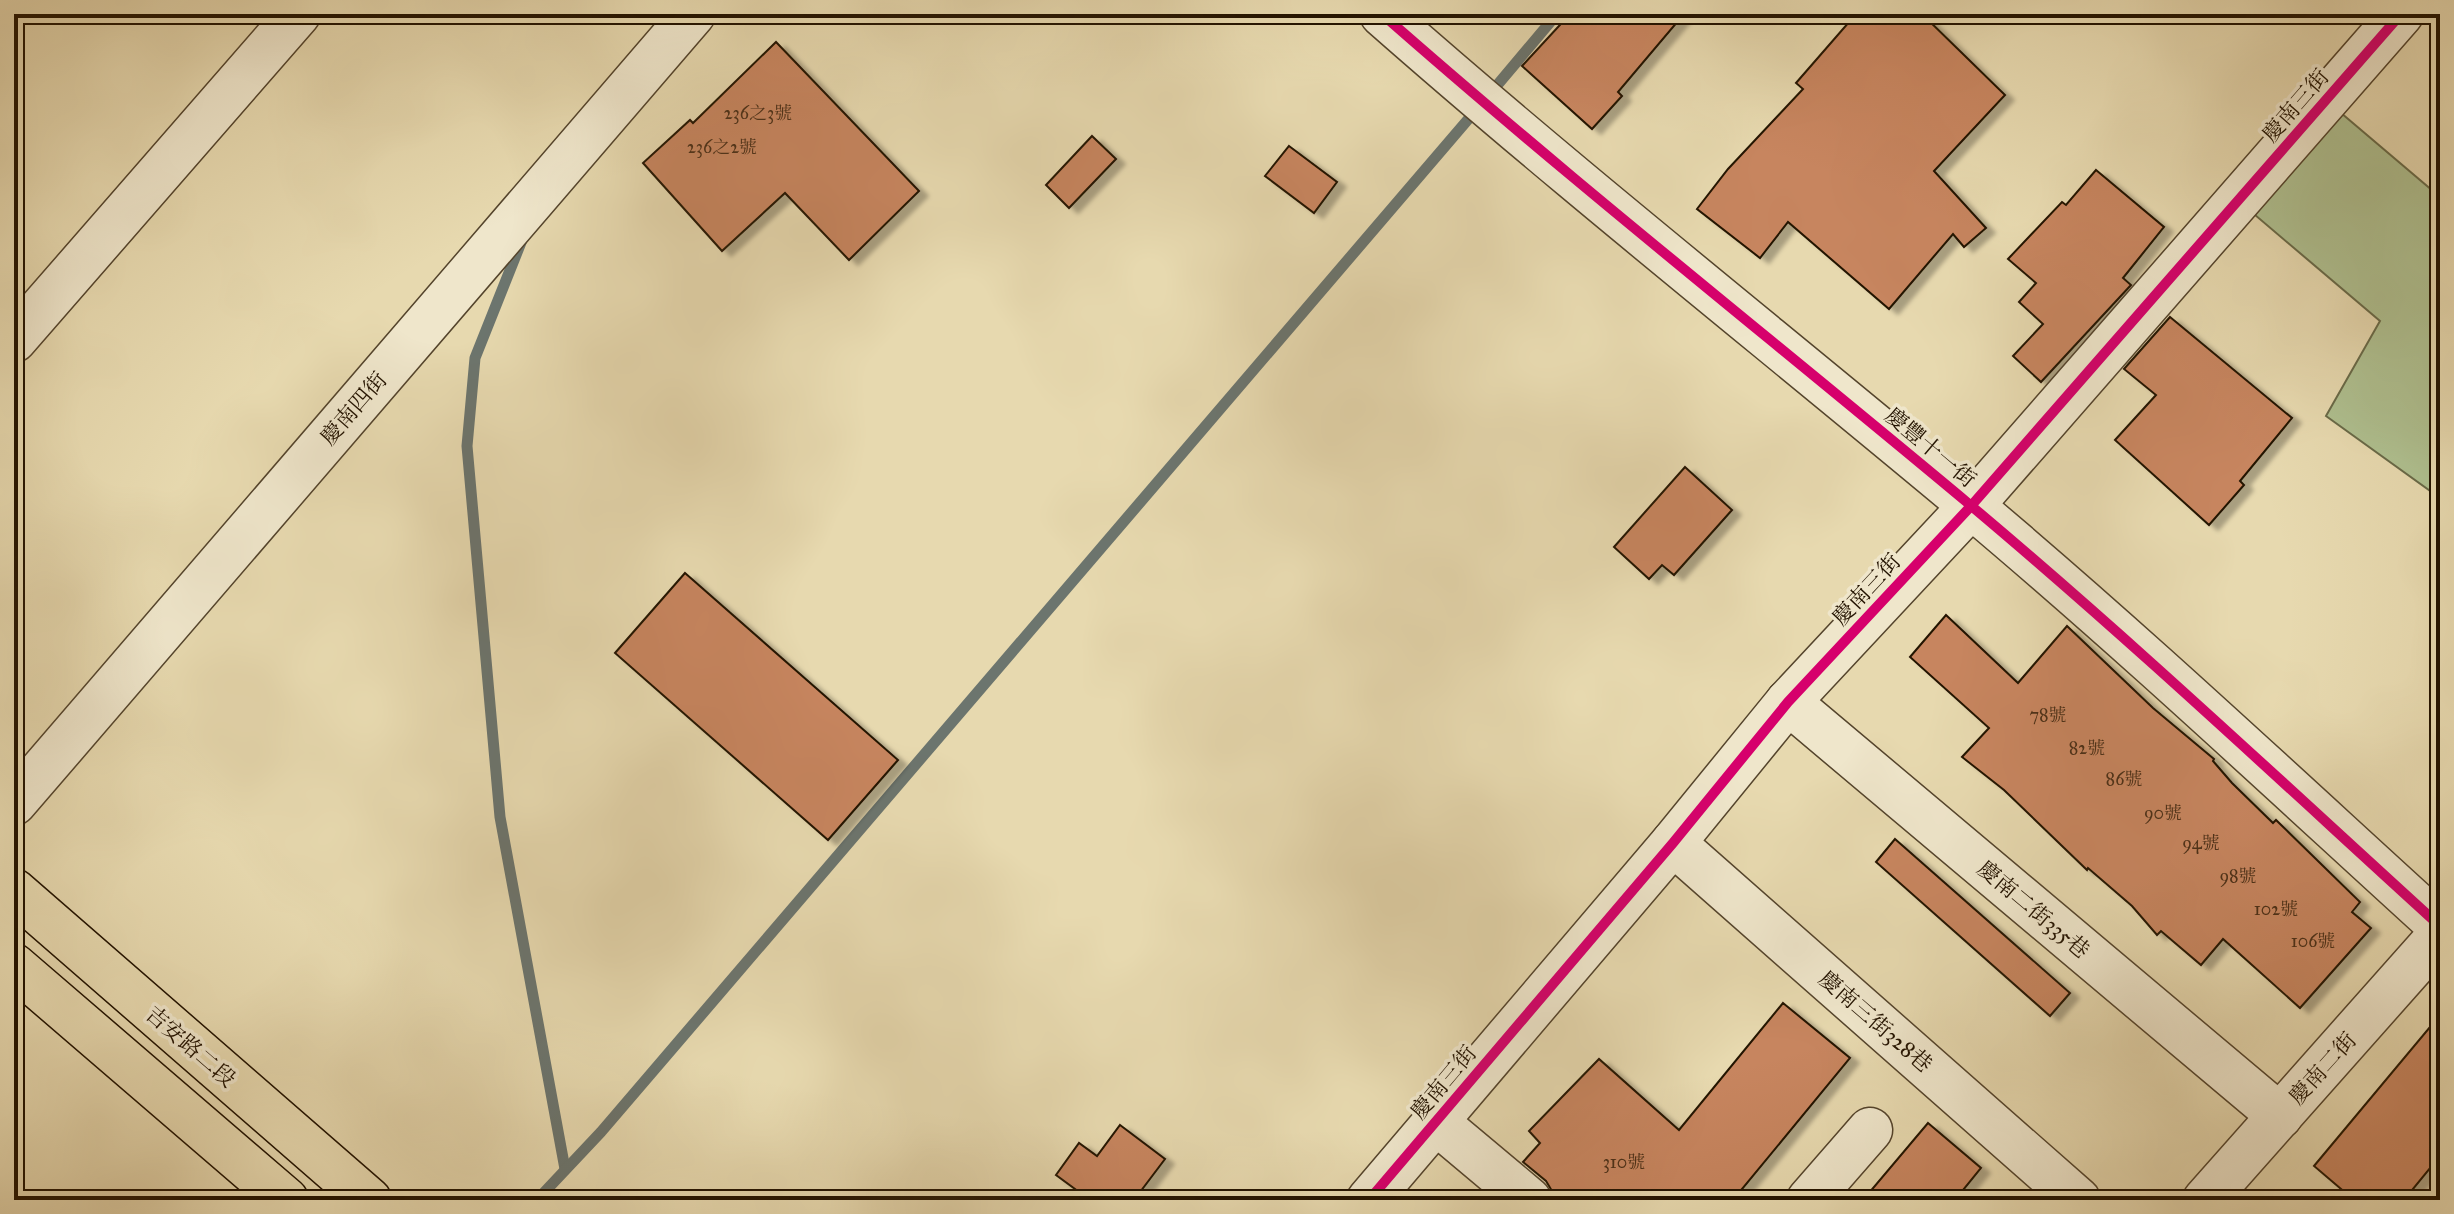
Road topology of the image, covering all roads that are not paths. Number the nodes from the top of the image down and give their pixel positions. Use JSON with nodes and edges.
{"nodes":[{"id":1,"x":298,"y":14,"type":"edge"},
{"id":2,"x":693,"y":14,"type":"edge"},
{"id":3,"x":1382,"y":14,"type":"edge"},
{"id":4,"x":2401,"y":14,"type":"edge"},
{"id":5,"x":14,"y":340,"type":"edge"},
{"id":6,"x":1971,"y":506,"type":"junction"},
{"id":7,"x":1788,"y":702,"type":"junction"},
{"id":8,"x":14,"y":803,"type":"edge"},
{"id":9,"x":1673,"y":843,"type":"junction"},
{"id":10,"x":14,"y":891,"type":"edge"},
{"id":11,"x":2440,"y":926,"type":"edge"},
{"id":12,"x":2440,"y":935,"type":"edge"},
{"id":13,"x":14,"y":966,"type":"edge"},
{"id":14,"x":2280,"y":1116,"type":"junction"},
{"id":15,"x":1436,"y":1122,"type":"junction"},
{"id":16,"x":1870,"y":1130,"type":"dead end"},
{"id":17,"x":286,"y":1200,"type":"edge"},
{"id":18,"x":369,"y":1200,"type":"edge"},
{"id":19,"x":1369,"y":1200,"type":"edge"},
{"id":20,"x":1529,"y":1200,"type":"edge"},
{"id":21,"x":1809,"y":1200,"type":"edge"},
{"id":22,"x":2078,"y":1200,"type":"edge"},
{"id":23,"x":2205,"y":1200,"type":"edge"}],
"edges":[{"from":1,"to":5,"type":"street"},
{"from":2,"to":8,"type":"street","name":"慶南四街"},
{"from":3,"to":6,"type":"street","name":"慶豐十一街"},
{"from":4,"to":6,"type":"street","name":"慶南三街"},
{"from":6,"to":7,"type":"street","name":"慶南三街"},
{"from":6,"to":11,"type":"street","name":"慶豐十一街"},
{"from":7,"to":9,"type":"street","name":"慶南三街"},
{"from":7,"to":14,"type":"street","name":"慶南二街335巷"},
{"from":9,"to":15,"type":"street","name":"慶南三街"},
{"from":9,"to":22,"type":"street","name":"慶南三街328巷"},
{"from":10,"to":18,"type":"main road","name":"吉安路二段"},
{"from":12,"to":14,"type":"street","name":"慶南二街"},
{"from":13,"to":17,"type":"main road"},
{"from":14,"to":23,"type":"street","name":"慶南二街"},
{"from":15,"to":19,"type":"street","name":"慶南三街"},
{"from":15,"to":20,"type":"street"},
{"from":16,"to":21,"type":"street"}]}
